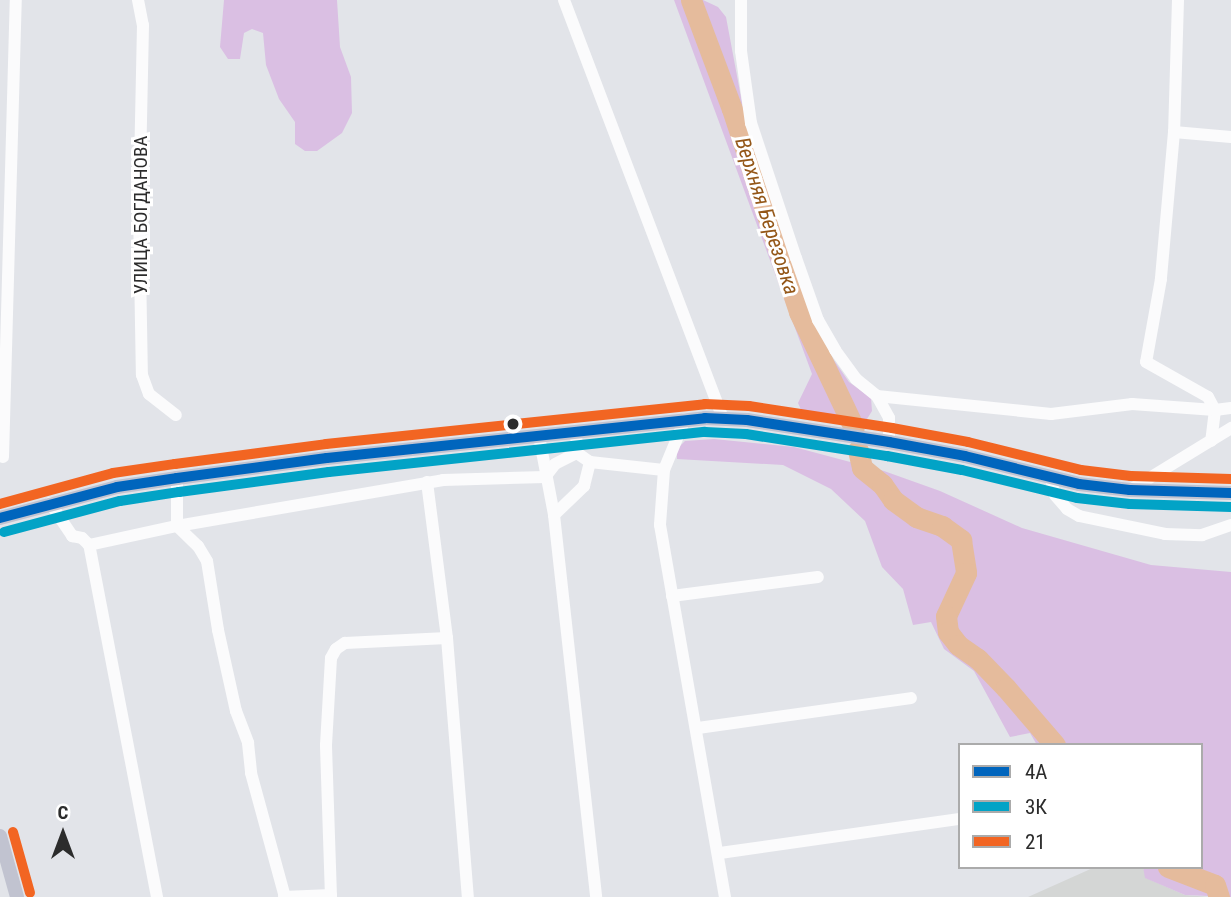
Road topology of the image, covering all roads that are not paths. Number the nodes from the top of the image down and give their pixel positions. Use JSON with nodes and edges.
{"nodes":[{"id":1,"x":16,"y":0,"type":"edge"},
{"id":2,"x":138,"y":0,"type":"edge"},
{"id":3,"x":564,"y":0,"type":"edge"},
{"id":4,"x":741,"y":0,"type":"edge"},
{"id":5,"x":1178,"y":0,"type":"edge"},
{"id":6,"x":1174,"y":132,"type":"junction"},
{"id":7,"x":1231,"y":137,"type":"edge"},
{"id":8,"x":877,"y":396,"type":"junction"},
{"id":9,"x":1231,"y":408,"type":"edge"},
{"id":10,"x":1215,"y":410,"type":"junction"},
{"id":11,"x":176,"y":415,"type":"dead end"},
{"id":12,"x":685,"y":419,"type":"junction"},
{"id":13,"x":723,"y":419,"type":"junction"},
{"id":14,"x":1231,"y":428,"type":"edge"},
{"id":15,"x":576,"y":432,"type":"junction"},
{"id":16,"x":539,"y":436,"type":"junction"},
{"id":17,"x":1211,"y":441,"type":"junction"},
{"id":18,"x":889,"y":442,"type":"junction"},
{"id":19,"x":576,"y":453,"type":"junction"},
{"id":20,"x":3,"y":457,"type":"dead end"},
{"id":21,"x":590,"y":461,"type":"junction"},
{"id":22,"x":664,"y":470,"type":"junction"},
{"id":23,"x":545,"y":477,"type":"junction"},
{"id":24,"x":177,"y":478,"type":"junction"},
{"id":25,"x":1051,"y":479,"type":"junction"},
{"id":26,"x":427,"y":482,"type":"junction"},
{"id":27,"x":1130,"y":490,"type":"junction"},
{"id":28,"x":1231,"y":493,"type":"edge"},
{"id":29,"x":50,"y":503,"type":"junction"},
{"id":30,"x":554,"y":515,"type":"junction"},
{"id":31,"x":0,"y":518,"type":"edge"},
{"id":32,"x":1231,"y":525,"type":"edge"},
{"id":33,"x":177,"y":526,"type":"junction"},
{"id":34,"x":89,"y":545,"type":"junction"},
{"id":35,"x":818,"y":577,"type":"dead end"},
{"id":36,"x":672,"y":596,"type":"junction"},
{"id":37,"x":447,"y":638,"type":"junction"},
{"id":38,"x":911,"y":698,"type":"dead end"},
{"id":39,"x":698,"y":727,"type":"junction"},
{"id":40,"x":958,"y":819,"type":"edge"},
{"id":41,"x":0,"y":836,"type":"edge"},
{"id":42,"x":720,"y":853,"type":"junction"},
{"id":43,"x":331,"y":896,"type":"edge"},
{"id":44,"x":17,"y":897,"type":"edge"},
{"id":45,"x":158,"y":897,"type":"edge"},
{"id":46,"x":284,"y":897,"type":"edge"},
{"id":47,"x":467,"y":897,"type":"edge"},
{"id":48,"x":596,"y":897,"type":"edge"},
{"id":49,"x":725,"y":897,"type":"edge"}],
"edges":[{"from":1,"to":20,"type":"street"},
{"from":2,"to":11,"type":"street","name":"УЛИЦА БОГДАНОВА"},
{"from":3,"to":13,"type":"street"},
{"from":4,"to":8,"type":"street"},
{"from":5,"to":6,"type":"street"},
{"from":6,"to":7,"type":"street"},
{"from":6,"to":10,"type":"street"},
{"from":8,"to":10,"type":"street"},
{"from":8,"to":18,"type":"street"},
{"from":9,"to":10,"type":"street"},
{"from":10,"to":17,"type":"street"},
{"from":12,"to":13,"type":"main road"},
{"from":12,"to":15,"type":"main road"},
{"from":12,"to":22,"type":"street"},
{"from":13,"to":18,"type":"main road"},
{"from":14,"to":17,"type":"street"},
{"from":15,"to":16,"type":"main road"},
{"from":15,"to":19,"type":"street"},
{"from":16,"to":23,"type":"street"},
{"from":16,"to":24,"type":"main road"},
{"from":17,"to":27,"type":"street"},
{"from":18,"to":25,"type":"main road"},
{"from":19,"to":21,"type":"street"},
{"from":19,"to":23,"type":"street"},
{"from":21,"to":22,"type":"street"},
{"from":21,"to":30,"type":"street"},
{"from":22,"to":36,"type":"street"},
{"from":23,"to":26,"type":"street"},
{"from":23,"to":30,"type":"street"},
{"from":24,"to":29,"type":"main road"},
{"from":24,"to":33,"type":"street"},
{"from":25,"to":27,"type":"main road"},
{"from":25,"to":32,"type":"street"},
{"from":26,"to":33,"type":"street"},
{"from":26,"to":37,"type":"street"},
{"from":27,"to":28,"type":"main road"},
{"from":29,"to":31,"type":"main road"},
{"from":29,"to":34,"type":"street"},
{"from":30,"to":48,"type":"street"},
{"from":33,"to":34,"type":"street"},
{"from":33,"to":46,"type":"street"},
{"from":34,"to":45,"type":"street"},
{"from":35,"to":36,"type":"street"},
{"from":36,"to":39,"type":"street"},
{"from":37,"to":43,"type":"street"},
{"from":37,"to":47,"type":"street"},
{"from":38,"to":39,"type":"street"},
{"from":39,"to":42,"type":"street"},
{"from":40,"to":42,"type":"street"},
{"from":41,"to":44,"type":"main road"},
{"from":42,"to":49,"type":"street"},
{"from":43,"to":46,"type":"street"}]}
